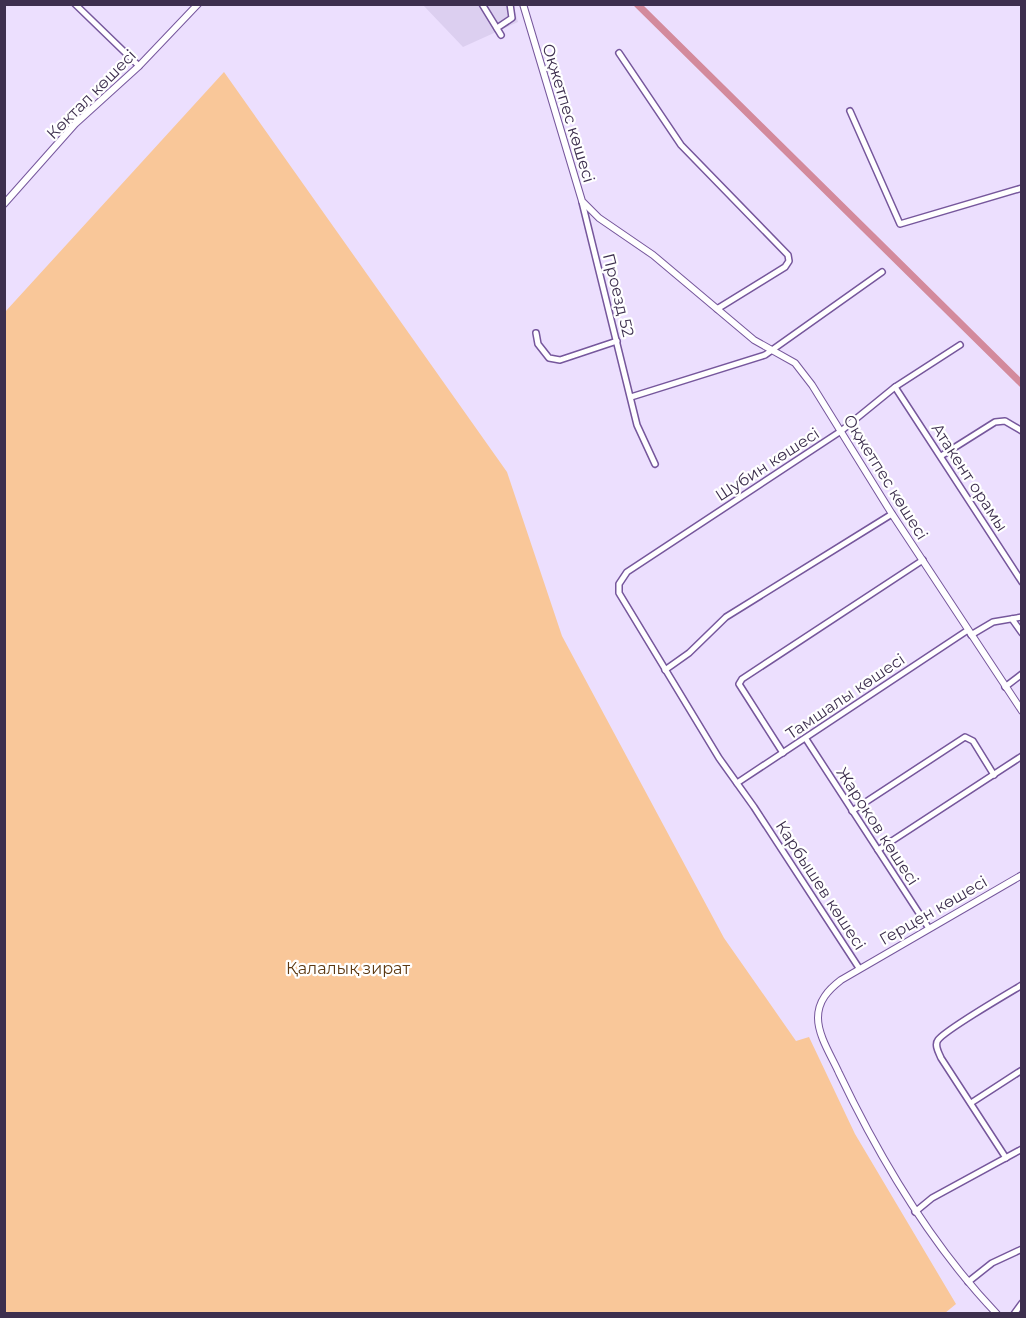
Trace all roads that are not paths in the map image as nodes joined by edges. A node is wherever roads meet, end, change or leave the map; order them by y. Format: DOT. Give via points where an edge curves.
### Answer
graph roads {
  1 [pos="75,4"];
  2 [pos="198,4"];
  3 [pos="482,4"];
  4 [pos="510,4"];
  5 [pos="523,4"];
  6 [pos="497,28"];
  7 [pos="501,35"];
  8 [pos="619,53"];
  9 [pos="139,66"];
  10 [pos="850,111"];
  11 [pos="1022,188"];
  12 [pos="582,201"];
  13 [pos="4,204"];
  14 [pos="882,272"];
  15 [pos="717,309"];
  16 [pos="536,333"];
  17 [pos="617,341"];
  18 [pos="960,345"];
  19 [pos="773,351"];
  20 [pos="895,387"];
  21 [pos="631,397"];
  22 [pos="841,431"];
  23 [pos="1022,431"];
  24 [pos="941,456"];
  25 [pos="655,464"];
  26 [pos="892,514"];
  27 [pos="923,560"];
  28 [pos="1022,582"];
  29 [pos="619,584"];
  30 [pos="1022,617"];
  31 [pos="1012,619"];
  32 [pos="970,633"];
  33 [pos="1022,633"];
  34 [pos="666,670"];
  35 [pos="1022,674"];
  36 [pos="1005,687"];
  37 [pos="1022,711"];
  38 [pos="806,739"];
  39 [pos="783,753"];
  40 [pos="1022,756"];
  41 [pos="994,775"];
  42 [pos="737,783"];
  43 [pos="852,811"];
  44 [pos="879,850"];
  45 [pos="1022,875"];
  46 [pos="928,927"];
  47 [pos="859,968"];
  48 [pos="1022,985"];
  49 [pos="1022,1070"];
  50 [pos="971,1103"];
  51 [pos="1022,1149"];
  52 [pos="1006,1158"];
  53 [pos="915,1212"];
  54 [pos="1022,1248"];
  55 [pos="968,1282"];
  56 [pos="1022,1303"];
  57 [pos="997,1314"];
  58 [pos="1014,1314"];
  1 -- 9 [label="street"];
  2 -- 9 [label="street, Көктал көшесі"];
  3 -- 6 [label="street"];
  4 -- 6 [label="street" via="512,18"];
  5 -- 12 [label="street, Оқжетпес көшесі"];
  6 -- 7 [label="street"];
  8 -- 15 [label="street" via="681,145 788,255 785,267"];
  9 -- 13 [label="street, Көктал көшесі" via="75,124"];
  10 -- 11 [label="street" via="900,224"];
  12 -- 15 [label="street, Оқжетпес көшесі"];
  12 -- 17 [label="street, Проезд 52"];
  14 -- 19 [label="street"];
  15 -- 19 [label="street, Оқжетпес көшесі"];
  16 -- 17 [label="street" via="538,344 549,358 560,360"];
  17 -- 21 [label="street, Проезд 52"];
  18 -- 20 [label="street, Шубин көшесі"];
  19 -- 21 [label="street"];
  19 -- 22 [label="street, Оқжетпес көшесі" via="795,363"];
  20 -- 22 [label="street, Шубин көшесі"];
  20 -- 24 [label="street, Атакент орамы"];
  21 -- 25 [label="street, Проезд 52" via="637,425"];
  22 -- 26 [label="street, Оқжетпес көшесі"];
  22 -- 29 [label="street, Шубин көшесі" via="627,572"];
  23 -- 24 [label="street" via="1005,421 995,422"];
  24 -- 28 [label="street, Атакент орамы"];
  26 -- 27 [label="street, Оқжетпес көшесі"];
  26 -- 34 [label="street" via="726,617 690,653"];
  27 -- 32 [label="street, Оқжетпес көшесі"];
  27 -- 39 [label="street" via="742,679 739,684"];
  29 -- 34 [label="street, Карбышев көшесі" via="619,593"];
  30 -- 31 [label="street, Тамшалы көшесі"];
  31 -- 32 [label="street, Тамшалы көшесі" via="993,622"];
  31 -- 33 [label="street"];
  32 -- 36 [label="street, Оқжетпес көшесі"];
  32 -- 38 [label="street, Тамшалы көшесі"];
  34 -- 42 [label="street, Карбышев көшесі"];
  35 -- 36 [label="street"];
  36 -- 37 [label="street, Оқжетпес көшесі"];
  38 -- 39 [label="street, Тамшалы көшесі"];
  38 -- 43 [label="street, Жароков көшесі"];
  39 -- 42 [label="street, Тамшалы көшесі"];
  40 -- 41 [label="street"];
  41 -- 43 [label="street" via="973,741 964,737"];
  41 -- 44 [label="street"];
  42 -- 47 [label="street, Карбышев көшесі"];
  43 -- 44 [label="street, Жароков көшесі"];
  44 -- 46 [label="street, Жароков көшесі"];
  45 -- 46 [label="street, Герцен көшесі"];
  46 -- 47 [label="street, Герцен көшесі"];
  47 -- 53 [label="street, Карбышев көшесі" via="822,999 818,1022 855,1105"];
  48 -- 50 [label="street" via="938,1040 941,1058"];
  49 -- 50 [label="street"];
  50 -- 52 [label="street"];
  51 -- 52 [label="street"];
  52 -- 53 [label="street" via="932,1198"];
  53 -- 55 [label="street, Карбышев көшесі"];
  54 -- 55 [label="street" via="992,1263"];
  55 -- 57 [label="street, Карбышев көшесі"];
  56 -- 58 [label="street"];
}
